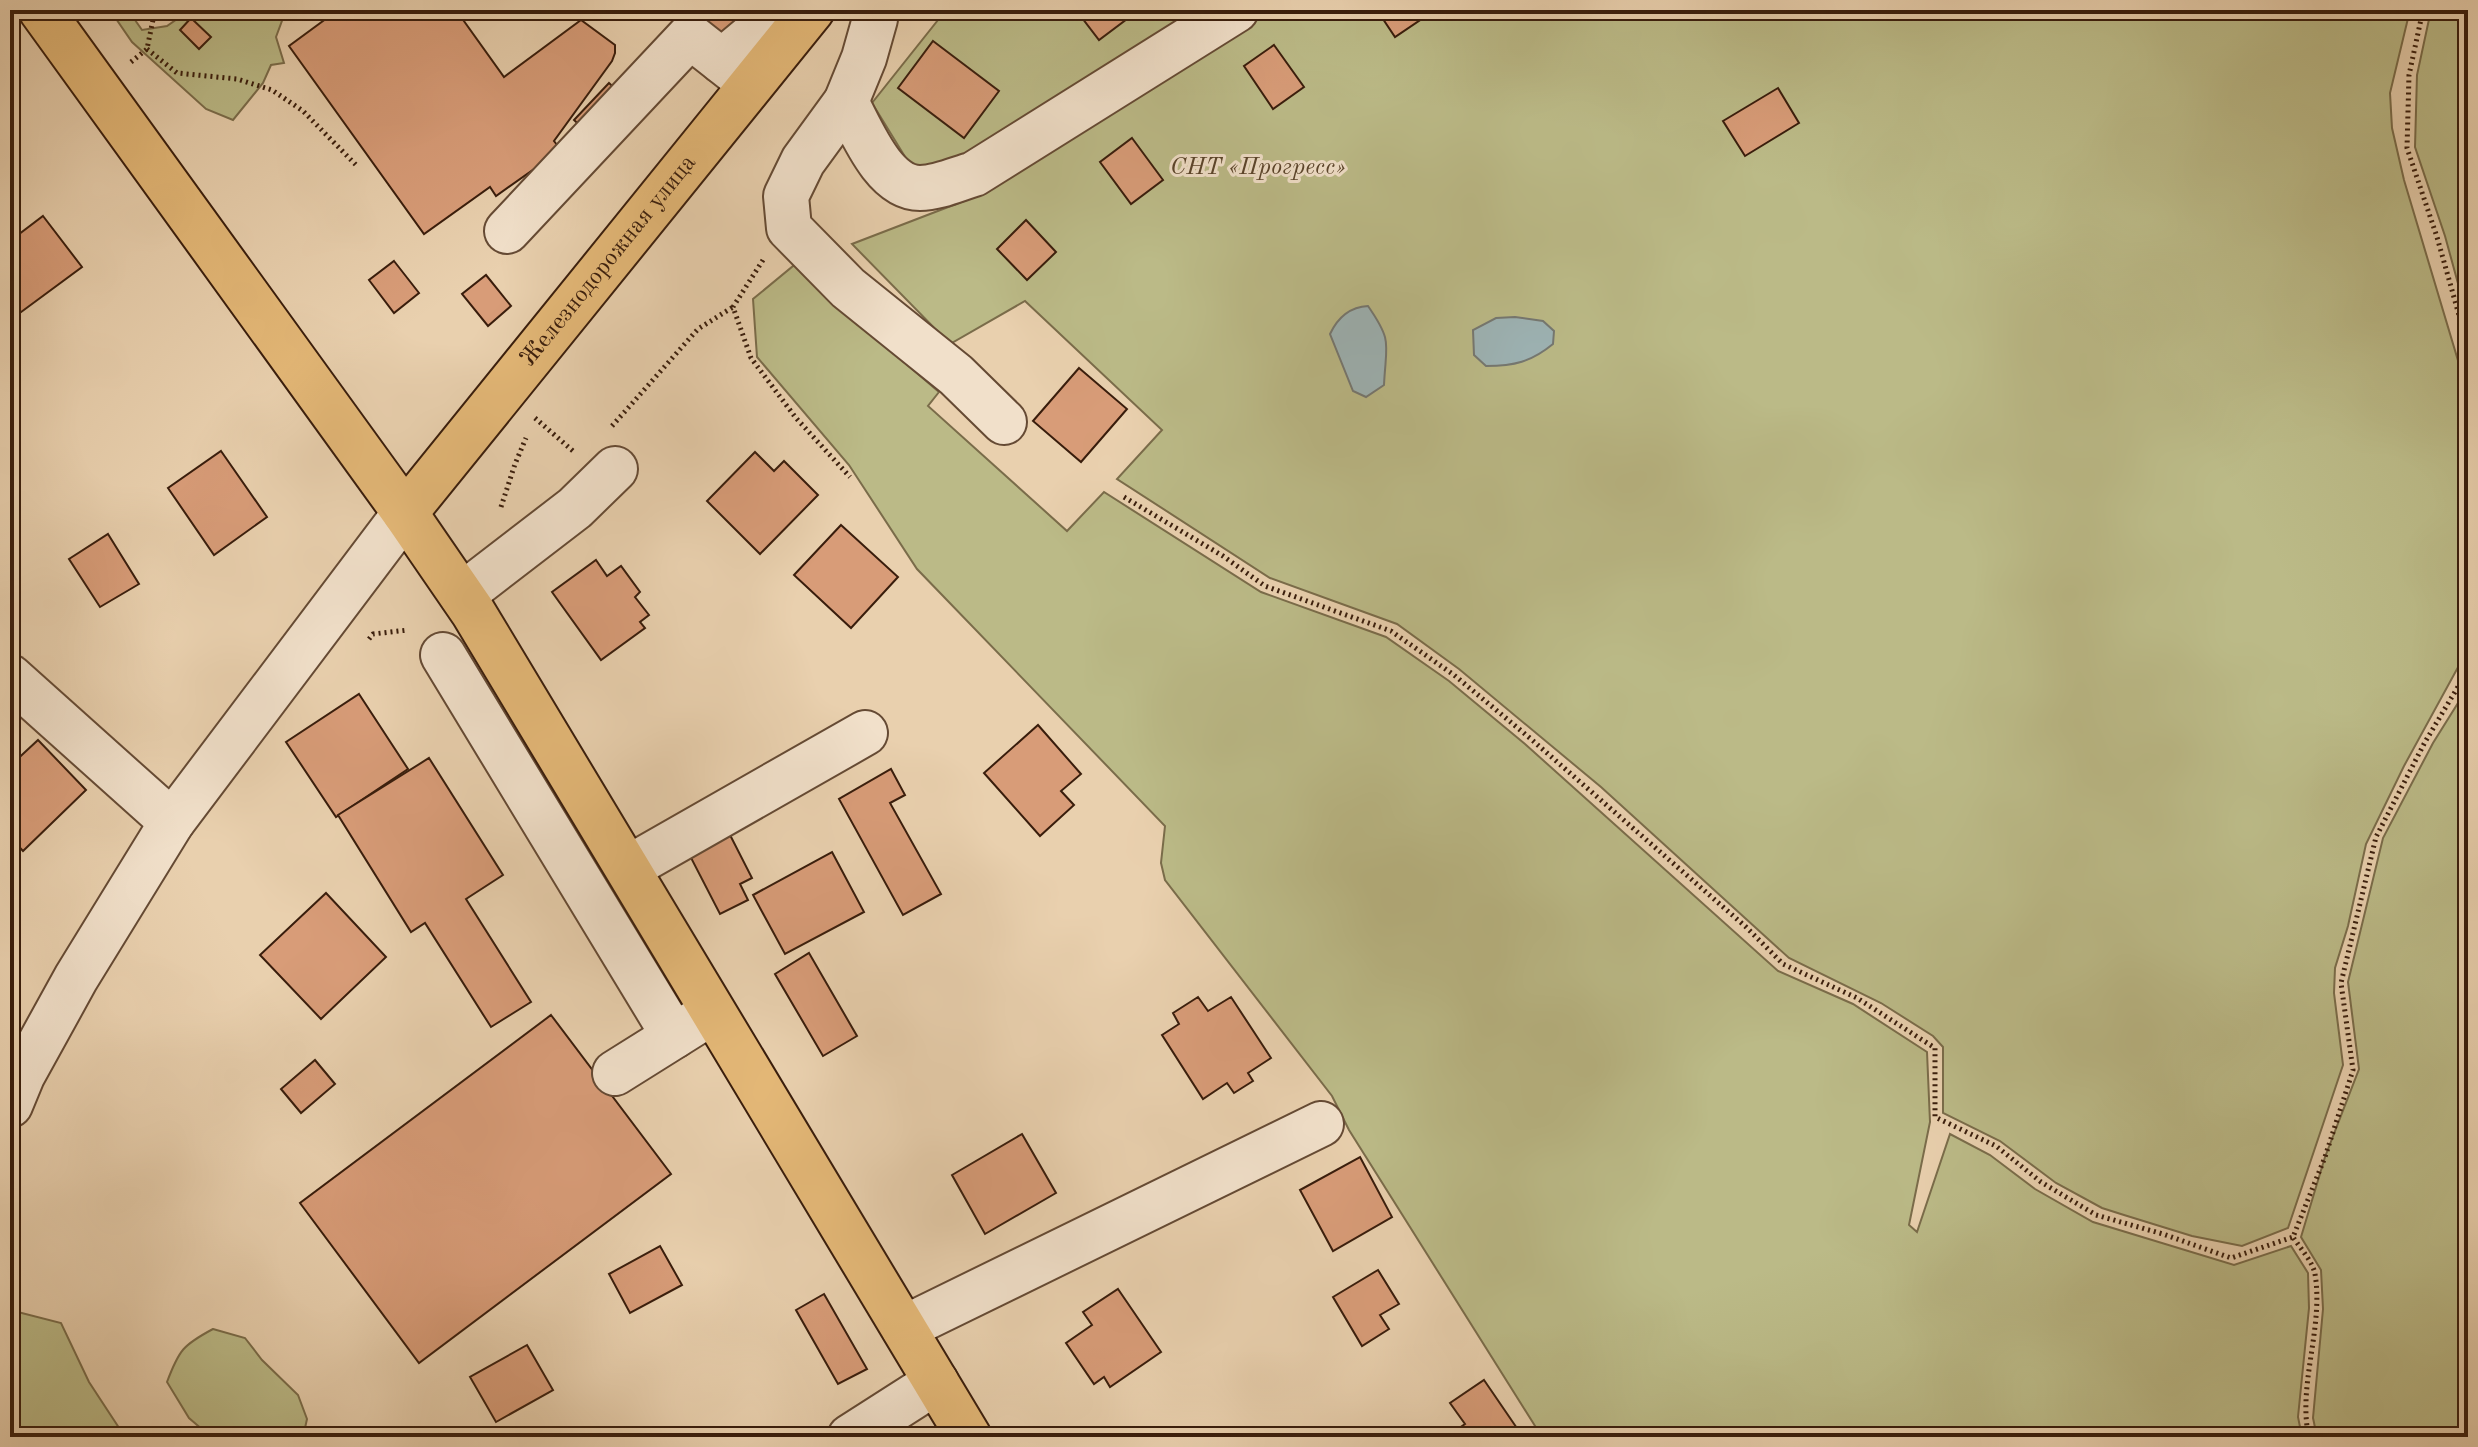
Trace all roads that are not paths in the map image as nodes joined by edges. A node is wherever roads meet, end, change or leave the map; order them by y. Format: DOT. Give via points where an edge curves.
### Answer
graph roads {
  1 [pos="41,10"];
  2 [pos="783,10"];
  3 [pos="812,10"];
  4 [pos="873,10"];
  5 [pos="1236,10"];
  6 [pos="736,72"];
  7 [pos="846,102"];
  8 [pos="507,231"];
  9 [pos="1004,422"];
  10 [pos="609,452"];
  11 [pos="405,513"];
  12 [pos="462,595"];
  13 [pos="443,655"];
  14 [pos="10,677"];
  15 [pos="865,733"];
  16 [pos="172,822"];
  17 [pos="628,868"];
  18 [pos="714,1011"];
  19 [pos="674,1036"];
  20 [pos="615,1073"];
  21 [pos="10,1105"];
  22 [pos="1321,1124"];
  23 [pos="904,1328"];
  24 [pos="936,1382"];
  25 [pos="850,1437"];
  26 [pos="969,1437"];
  1 -- 11 [label="main road"];
  2 -- 6 [label="street"];
  3 -- 6 [label="main road, Железнодорожная улица"];
  4 -- 7 [label="street" via="864,58"];
  5 -- 7 [label="street" via="974,174 934,186 907,186 890,174"];
  6 -- 8 [label="street" via="690,36"];
  6 -- 11 [label="main road, Железнодорожная улица"];
  7 -- 9 [label="street" via="803,161 786,196 789,228 848,288 956,375"];
  10 -- 12 [label="street" via="575,508"];
  11 -- 12 [label="main road"];
  11 -- 16 [label="street"];
  12 -- 17 [label="main road"];
  13 -- 19 [label="street"];
  14 -- 16 [label="street"];
  15 -- 17 [label="street"];
  16 -- 21 [label="street" via="76,978"];
  17 -- 18 [label="main road"];
  18 -- 19 [label="street"];
  18 -- 23 [label="main road"];
  19 -- 20 [label="street"];
  22 -- 23 [label="street"];
  23 -- 24 [label="main road"];
  24 -- 25 [label="street"];
  24 -- 26 [label="main road"];
}
